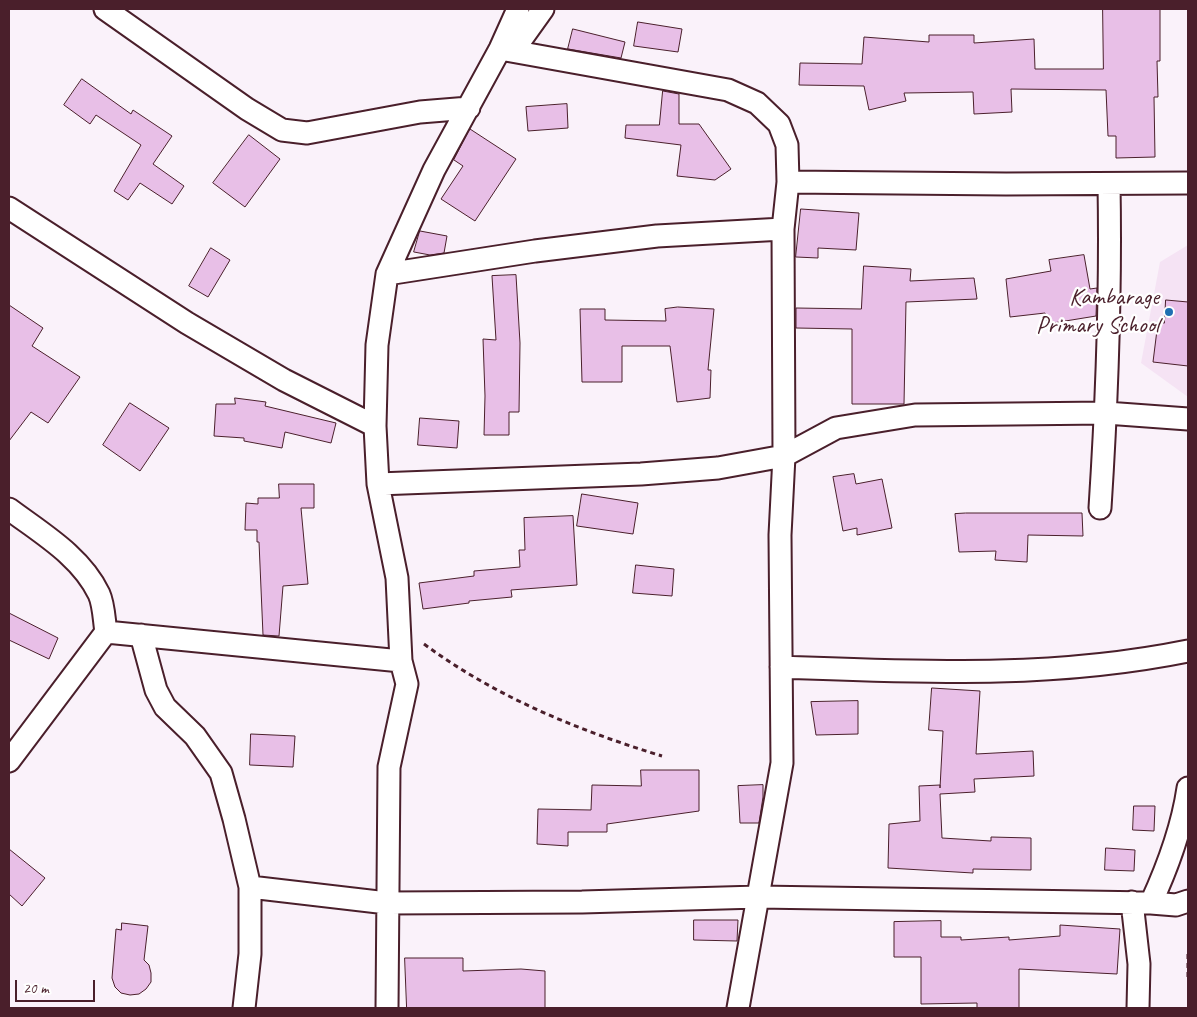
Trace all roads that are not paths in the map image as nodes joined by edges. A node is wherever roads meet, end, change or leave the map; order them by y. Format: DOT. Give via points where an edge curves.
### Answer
graph roads {
  1 [pos="105,9"];
  2 [pos="518,9"];
  3 [pos="543,9"];
  4 [pos="506,50"];
  5 [pos="469,108"];
  6 [pos="788,182"];
  7 [pos="1188,183"];
  8 [pos="1109,184"];
  9 [pos="9,208"];
  10 [pos="783,229"];
  11 [pos="387,274"];
  12 [pos="1106,412"];
  13 [pos="1188,419"];
  14 [pos="375,426"];
  15 [pos="784,456"];
  16 [pos="378,484"];
  17 [pos="1100,508"];
  18 [pos="9,509"];
  19 [pos="106,632"];
  20 [pos="141,636"];
  21 [pos="1188,651"];
  22 [pos="401,661"];
  23 [pos="781,667"];
  24 [pos="9,761"];
  25 [pos="1188,788"];
  26 [pos="250,887"];
  27 [pos="758,897"];
  28 [pos="387,902"];
  29 [pos="1188,902"];
  30 [pos="1142,903"];
  31 [pos="244,1008"];
  32 [pos="387,1008"];
  33 [pos="738,1008"];
  34 [pos="1138,1008"];
  1 -- 5 [label="street" via="282,130 307,133 420,112"];
  2 -- 4 [label="street"];
  3 -- 4 [label="street"];
  4 -- 5 [label="street"];
  4 -- 6 [label="street" via="728,90 757,103 779,124 787,145"];
  5 -- 11 [label="street" via="434,170"];
  6 -- 8 [label="street"];
  6 -- 10 [label="street"];
  7 -- 8 [label="street"];
  8 -- 12 [label="street"];
  9 -- 14 [label="street" via="187,323 284,380"];
  10 -- 11 [label="street" via="657,236"];
  10 -- 15 [label="street"];
  11 -- 14 [label="street" via="377,345"];
  12 -- 13 [label="street"];
  12 -- 15 [label="street" via="915,415 868,421 836,428"];
  12 -- 17 [label="street"];
  14 -- 16 [label="street"];
  15 -- 16 [label="street" via="718,468 642,474"];
  15 -- 23 [label="street" via="780,534"];
  16 -- 22 [label="street" via="396,578"];
  18 -- 19 [label="street" via="60,548 90,577 100,596"];
  19 -- 20 [label="street"];
  19 -- 24 [label="street"];
  20 -- 22 [label="street"];
  20 -- 26 [label="street" via="156,690 165,707 196,736 221,773"];
  21 -- 23 [label="street" via="1081,668 976,673"];
  22 -- 28 [label="street" via="407,684 388,767"];
  23 -- 27 [label="street" via="782,763"];
  25 -- 30 [label="street" via="1184,818 1167,869"];
  26 -- 28 [label="street"];
  26 -- 31 [label="street" via="250,954"];
  27 -- 28 [label="street" via="582,902"];
  27 -- 30 [label="street"];
  27 -- 33 [label="street"];
  28 -- 32 [label="street"];
  29 -- 30 [label="street" via="1176,905"];
  30 -- 34 [label="street"];
}
